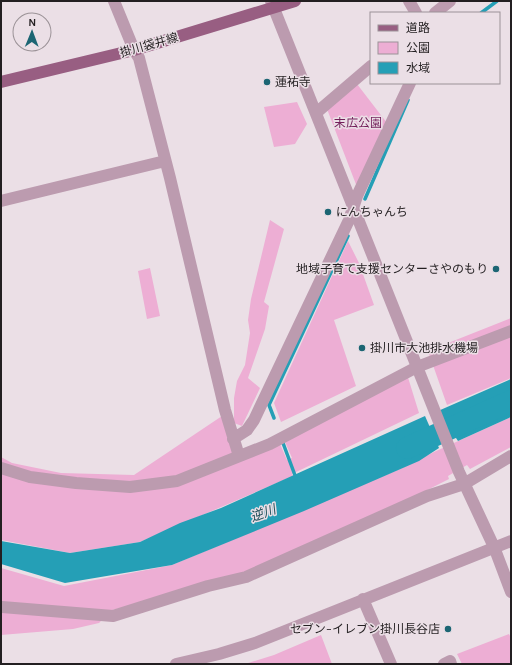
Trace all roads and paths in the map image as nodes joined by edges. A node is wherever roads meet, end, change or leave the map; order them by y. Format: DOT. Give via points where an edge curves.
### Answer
graph roads {
  1 [pos="114,1"];
  2 [pos="295,1"];
  3 [pos="410,1"];
  4 [pos="450,1"];
  5 [pos="272,5"];
  6 [pos="416,12"];
  7 [pos="436,12"];
  8 [pos="134,50"];
  9 [pos="370,67"];
  10 [pos="1,82"];
  11 [pos="410,84"];
  12 [pos="316,113"];
  13 [pos="165,161"];
  14 [pos="1,201"];
  15 [pos="354,208"];
  16 [pos="511,331"];
  17 [pos="419,372"];
  18 [pos="233,439"];
  19 [pos="239,456"];
  20 [pos="511,456"];
  21 [pos="1,468"];
  22 [pos="464,484"];
  23 [pos="511,541"];
  24 [pos="494,547"];
  25 [pos="511,592"];
  26 [pos="363,599"];
  27 [pos="2,607"];
  28 [pos="176,664"];
  29 [pos="391,664"];
  30 [pos="444,664"];
  31 [pos="452,664"];
  1 -- 8 [label="street"];
  2 -- 5 [label="main road, 掛川袋井線"];
  3 -- 6 [label="street"];
  4 -- 7 [label="street"];
  5 -- 8 [label="main road, 掛川袋井線"];
  5 -- 12 [label="street"];
  8 -- 10 [label="main road, 掛川袋井線"];
  8 -- 13 [label="street" via="139,58"];
  9 -- 12 [label="street"];
  11 -- 15 [label="street" via="357,196"];
  12 -- 15 [label="street"];
  13 -- 14 [label="street"];
  13 -- 18 [label="street"];
  15 -- 17 [label="street"];
  15 -- 18 [label="street" via="254,420 247,430"];
  16 -- 17 [label="street"];
  17 -- 19 [label="street" via="270,444"];
  17 -- 22 [label="street"];
  18 -- 19 [label="street"];
  19 -- 21 [label="street" via="178,481 130,487 30,477"];
  20 -- 22 [label="street"];
  22 -- 24 [label="street"];
  22 -- 27 [label="street" via="427,496 246,577 208,586 113,616"];
  23 -- 24 [label="street"];
  24 -- 25 [label="street"];
  24 -- 26 [label="street"];
  26 -- 28 [label="street" via="255,643"];
  26 -- 29 [label="street"];
  30 -- 31 [label="street" via="450,661"];
}
